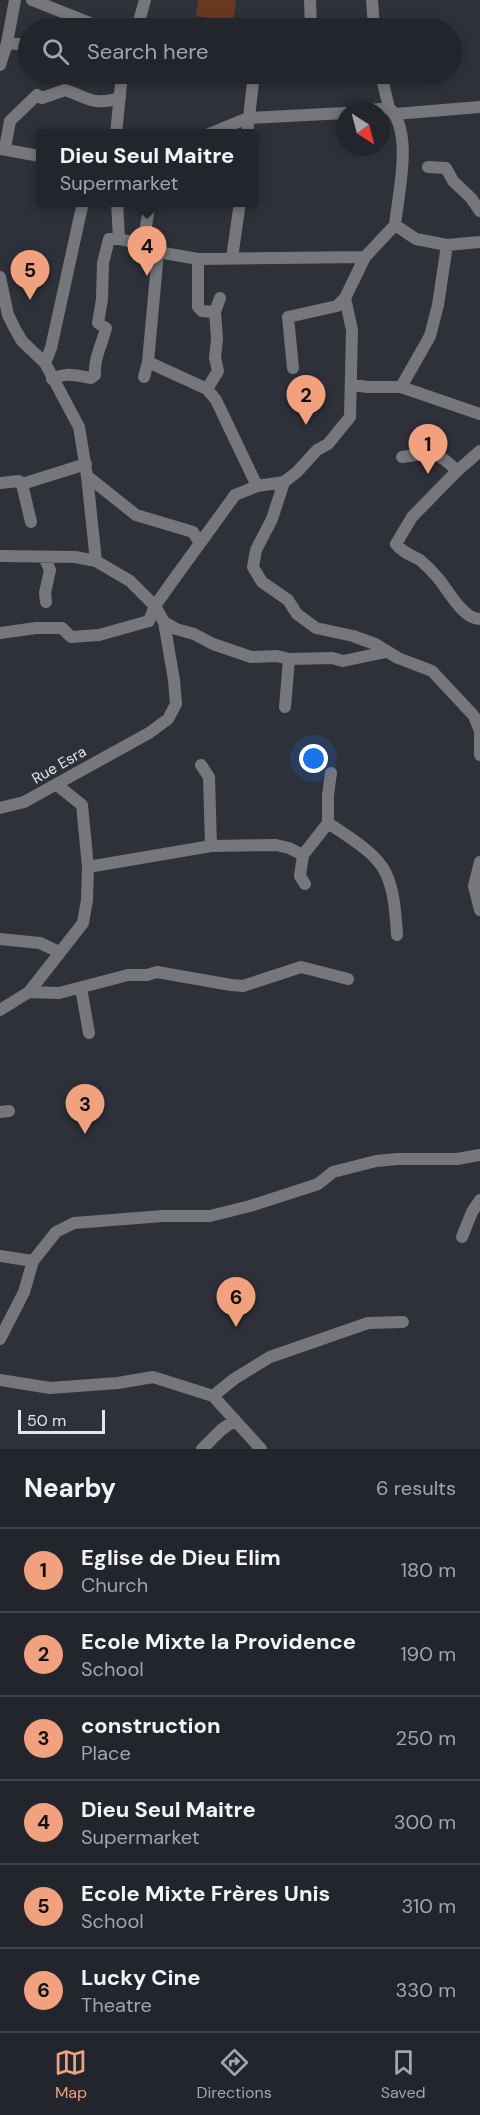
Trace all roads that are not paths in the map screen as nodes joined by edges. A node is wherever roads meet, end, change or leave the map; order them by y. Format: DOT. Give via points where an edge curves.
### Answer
graph roads {
  1 [pos="15,0"];
  2 [pos="32,0"];
  3 [pos="145,0"];
  4 [pos="310,0"];
  5 [pos="372,0"];
  6 [pos="77,18"];
  7 [pos="140,18"];
  8 [pos="311,18"];
  9 [pos="373,18"];
  10 [pos="7,43"];
  11 [pos="18,44"];
  12 [pos="0,64"];
  13 [pos="121,84"];
  14 [pos="253,84"];
  15 [pos="384,84"];
  16 [pos="120,98"];
  17 [pos="480,107"];
  18 [pos="392,111"];
  19 [pos="336,113"];
  20 [pos="248,118"];
  21 [pos="117,129"];
  22 [pos="221,129"];
  23 [pos="247,129"];
  24 [pos="2,148"];
  25 [pos="36,155"];
  26 [pos="428,167"];
  27 [pos="82,207"];
  28 [pos="117,207"];
  29 [pos="149,207"];
  30 [pos="239,207"];
  31 [pos="480,211"];
  32 [pos="395,225"];
  33 [pos="118,239"];
  34 [pos="480,242"];
  35 [pos="143,244"];
  36 [pos="447,245"];
  37 [pos="158,252"];
  38 [pos="365,257"];
  39 [pos="232,258"];
  40 [pos="198,259"];
  41 [pos="0,277"];
  42 [pos="220,298"];
  43 [pos="345,298"];
  44 [pos="215,312"];
  45 [pos="148,362"];
  46 [pos="45,363"];
  47 [pos="293,368"];
  48 [pos="144,378"];
  49 [pos="51,379"];
  50 [pos="352,385"];
  51 [pos="401,387"];
  52 [pos="207,389"];
  53 [pos="480,414"];
  54 [pos="480,452"];
  55 [pos="402,458"];
  56 [pos="87,470"];
  57 [pos="457,471"];
  58 [pos="284,482"];
  59 [pos="0,483"];
  60 [pos="22,484"];
  61 [pos="257,486"];
  62 [pos="31,522"];
  63 [pos="199,542"];
  64 [pos="0,556"];
  65 [pos="44,556"];
  66 [pos="96,561"];
  67 [pos="46,602"];
  68 [pos="155,606"];
  69 [pos="480,619"];
  70 [pos="164,621"];
  71 [pos="0,633"];
  72 [pos="386,652"];
  73 [pos="290,659"];
  74 [pos="285,707"];
  75 [pos="480,755"];
  76 [pos="201,765"];
  77 [pos="332,773"];
  78 [pos="57,785"];
  79 [pos="0,808"];
  80 [pos="328,823"];
  81 [pos="211,846"];
  82 [pos="303,855"];
  83 [pos="480,862"];
  84 [pos="88,867"];
  85 [pos="305,884"];
  86 [pos="480,910"];
  87 [pos="397,935"];
  88 [pos="0,939"];
  89 [pos="59,952"];
  90 [pos="348,979"];
  91 [pos="81,988"];
  92 [pos="28,992"];
  93 [pos="0,1010"];
  94 [pos="89,1033"];
  95 [pos="480,1155"];
  96 [pos="480,1200"];
  97 [pos="462,1237"];
  98 [pos="0,1256"];
  99 [pos="33,1261"];
  100 [pos="403,1322"];
  101 [pos="1,1333"];
  102 [pos="0,1380"];
  103 [pos="213,1396"];
  104 [pos="235,1420"];
  105 [pos="202,1449"];
  106 [pos="261,1449"];
  1 -- 10 [label="street"];
  2 -- 6 [label="street"];
  3 -- 7 [label="street"];
  4 -- 8 [label="street"];
  5 -- 9 [label="street"];
  10 -- 11 [label="street"];
  10 -- 12 [label="street"];
  13 -- 16 [label="street"];
  14 -- 20 [label="street"];
  15 -- 18 [label="street"];
  16 -- 21 [label="street"];
  16 -- 24 [label="street" via="105,102 64,90 42,98 37,95 10,121"];
  17 -- 18 [label="street"];
  18 -- 32 [label="street" via="402,136"];
  19 -- 20 [label="street"];
  20 -- 22 [label="street"];
  20 -- 23 [label="street"];
  24 -- 25 [label="street"];
  26 -- 31 [label="street" via="446,168 453,182"];
  27 -- 46 [label="street"];
  28 -- 33 [label="street"];
  29 -- 35 [label="street"];
  30 -- 39 [label="street"];
  32 -- 36 [label="street" via="416,239"];
  32 -- 38 [label="street"];
  33 -- 35 [label="street"];
  33 -- 49 [label="street" via="109,239 103,263 98,323 106,328 94,363 95,375 91,378 64,374"];
  34 -- 36 [label="street"];
  35 -- 37 [label="street"];
  36 -- 51 [label="street" via="430,336"];
  37 -- 40 [label="street"];
  37 -- 45 [label="street"];
  38 -- 39 [label="street"];
  38 -- 43 [label="street"];
  39 -- 40 [label="street"];
  40 -- 44 [label="street" via="198,307"];
  41 -- 46 [label="street" via="8,315 22,341"];
  42 -- 44 [label="street"];
  43 -- 47 [label="street" via="337,306 288,317"];
  43 -- 50 [label="street" via="352,330"];
  44 -- 52 [label="street" via="218,371"];
  45 -- 48 [label="street"];
  45 -- 52 [label="street"];
  46 -- 49 [label="street"];
  49 -- 56 [label="street" via="79,427"];
  50 -- 51 [label="street"];
  50 -- 58 [label="street" via="350,417 328,444"];
  51 -- 53 [label="street"];
  52 -- 61 [label="street"];
  54 -- 57 [label="street"];
  55 -- 57 [label="street" via="429,453 444,457"];
  56 -- 60 [label="street"];
  56 -- 63 [label="street" via="136,515 192,532"];
  56 -- 66 [label="street"];
  57 -- 69 [label="street" via="412,517 396,544 435,574 462,609"];
  58 -- 61 [label="street"];
  58 -- 72 [label="street" via="256,550 253,567 262,582 288,600 297,614 316,628 353,636"];
  59 -- 60 [label="street"];
  60 -- 62 [label="street"];
  61 -- 63 [label="street" via="235,495"];
  63 -- 68 [label="street"];
  64 -- 65 [label="street"];
  65 -- 66 [label="street"];
  65 -- 67 [label="street" via="50,570"];
  66 -- 68 [label="street" via="130,581"];
  68 -- 70 [label="street"];
  68 -- 71 [label="street" via="149,621 99,635 71,637 62,628"];
  70 -- 73 [label="street" via="213,645 251,657"];
  70 -- 78 [label="street, Rue Esra" via="176,704 168,719"];
  72 -- 73 [label="street" via="343,662 332,658"];
  72 -- 75 [label="street" via="432,671 474,716 480,731"];
  73 -- 74 [label="street"];
  76 -- 81 [label="street" via="209,777"];
  77 -- 80 [label="street"];
  78 -- 79 [label="street, Rue Esra" via="24,802"];
  78 -- 84 [label="street" via="82,805"];
  80 -- 82 [label="street"];
  80 -- 87 [label="street" via="369,850 382,866 394,897"];
  81 -- 82 [label="street" via="276,845"];
  81 -- 84 [label="street"];
  82 -- 85 [label="street" via="300,876"];
  83 -- 86 [label="street" via="474,886"];
  84 -- 89 [label="street" via="83,923"];
  88 -- 89 [label="street" via="40,943"];
  89 -- 92 [label="street"];
  90 -- 91 [label="street" via="301,967 243,986 156,972"];
  91 -- 92 [label="street" via="59,993"];
  91 -- 94 [label="street"];
  92 -- 93 [label="street"];
  95 -- 99 [label="street" via="448,1160 376,1161 333,1172 306,1188 210,1216 74,1224 56,1232"];
  96 -- 97 [label="street"];
  98 -- 99 [label="street"];
  99 -- 101 [label="street" via="24,1292"];
  100 -- 103 [label="street" via="368,1323 290,1349 270,1357"];
  102 -- 103 [label="street" via="50,1388 153,1377"];
  103 -- 104 [label="street"];
  104 -- 105 [label="street"];
  104 -- 106 [label="street"];
}
